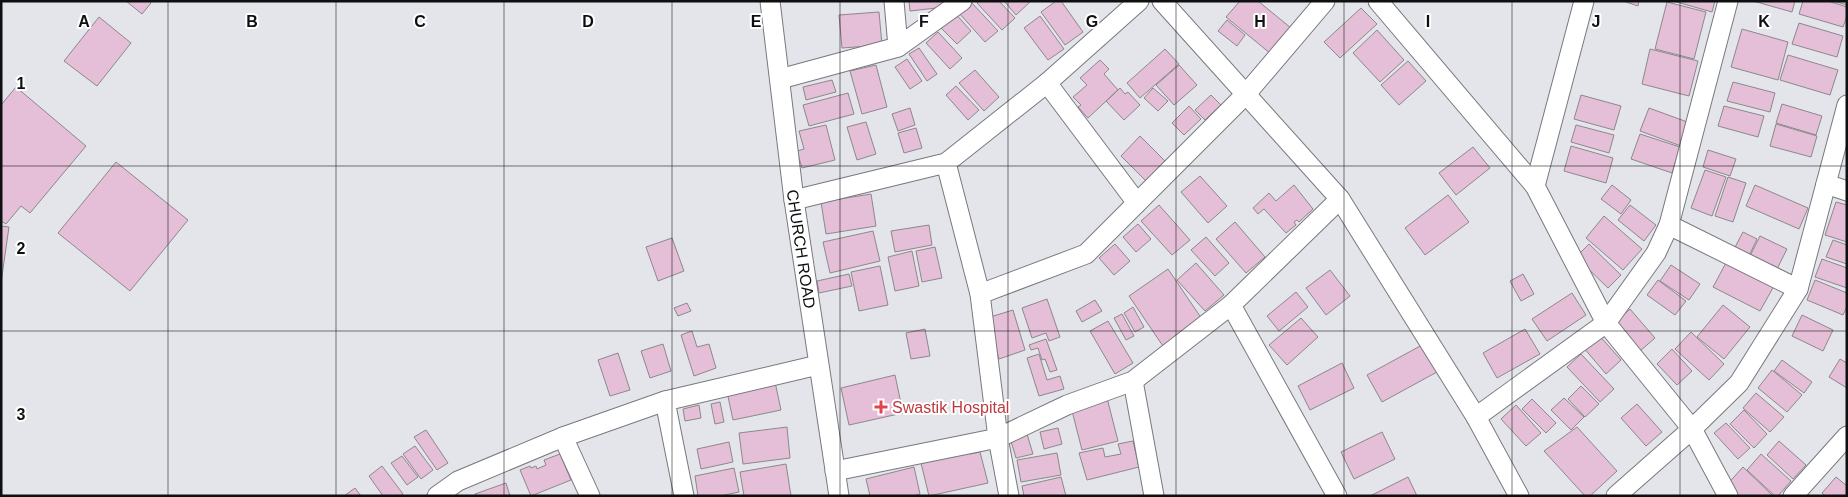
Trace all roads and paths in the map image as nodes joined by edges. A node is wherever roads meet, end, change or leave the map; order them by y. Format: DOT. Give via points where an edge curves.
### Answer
graph roads {
  1 [pos="770,1"];
  2 [pos="894,1"];
  3 [pos="962,1"];
  4 [pos="1139,1"];
  5 [pos="1162,1"];
  6 [pos="1325,1"];
  7 [pos="1378,1"];
  8 [pos="1584,1"];
  9 [pos="1728,1"];
  10 [pos="898,47"];
  11 [pos="780,79"];
  12 [pos="1047,83"];
  13 [pos="1246,94"];
  14 [pos="1847,105"];
  15 [pos="946,163"];
  16 [pos="1826,184"];
  17 [pos="1535,186"];
  18 [pos="1847,191"];
  19 [pos="1340,199"];
  20 [pos="794,200"];
  21 [pos="1137,203"];
  22 [pos="1669,225"];
  23 [pos="1798,289"];
  24 [pos="980,294"];
  25 [pos="1231,305"];
  26 [pos="1606,323"];
  27 [pos="818,364"];
  28 [pos="1132,381"];
  29 [pos="665,401"];
  30 [pos="1476,417"];
  31 [pos="1692,429"];
  32 [pos="1847,436"];
  33 [pos="563,437"];
  34 [pos="998,438"];
  35 [pos="835,471"];
  36 [pos="461,489"];
  37 [pos="437,496"];
  38 [pos="590,496"];
  39 [pos="684,496"];
  40 [pos="839,496"];
  41 [pos="1009,496"];
  42 [pos="1154,496"];
  43 [pos="1337,496"];
  44 [pos="1519,496"];
  45 [pos="1616,496"];
  46 [pos="1728,496"];
  47 [pos="1793,496"];
  1 -- 11 [label="street, CHURCH ROAD"];
  2 -- 10 [label="street"];
  3 -- 10 [label="street"];
  4 -- 12 [label="street"];
  5 -- 13 [label="street"];
  6 -- 13 [label="street"];
  7 -- 17 [label="street"];
  8 -- 17 [label="street"];
  9 -- 22 [label="street"];
  10 -- 11 [label="street"];
  11 -- 20 [label="street, CHURCH ROAD"];
  12 -- 15 [label="street"];
  12 -- 21 [label="street"];
  13 -- 19 [label="street"];
  13 -- 21 [label="street"];
  14 -- 16 [label="street"];
  15 -- 20 [label="street"];
  15 -- 24 [label="street"];
  16 -- 18 [label="street"];
  16 -- 23 [label="street"];
  17 -- 26 [label="street"];
  19 -- 25 [label="street"];
  19 -- 30 [label="street"];
  20 -- 27 [label="street, CHURCH ROAD"];
  21 -- 24 [label="street" via="1086,254"];
  22 -- 23 [label="street"];
  22 -- 26 [label="street" via="1656,252"];
  23 -- 31 [label="street" via="1739,383"];
  24 -- 34 [label="street"];
  25 -- 28 [label="street"];
  25 -- 43 [label="street"];
  26 -- 30 [label="street"];
  26 -- 31 [label="street"];
  27 -- 29 [label="street"];
  27 -- 35 [label="street, CHURCH ROAD"];
  28 -- 34 [label="street"];
  28 -- 42 [label="street"];
  29 -- 33 [label="street"];
  29 -- 39 [label="street"];
  30 -- 44 [label="street"];
  31 -- 45 [label="street"];
  31 -- 46 [label="street"];
  32 -- 47 [label="street"];
  33 -- 36 [label="street"];
  33 -- 38 [label="street"];
  34 -- 35 [label="street"];
  34 -- 41 [label="street"];
  35 -- 40 [label="street, CHURCH ROAD"];
  36 -- 37 [label="street"];
}
